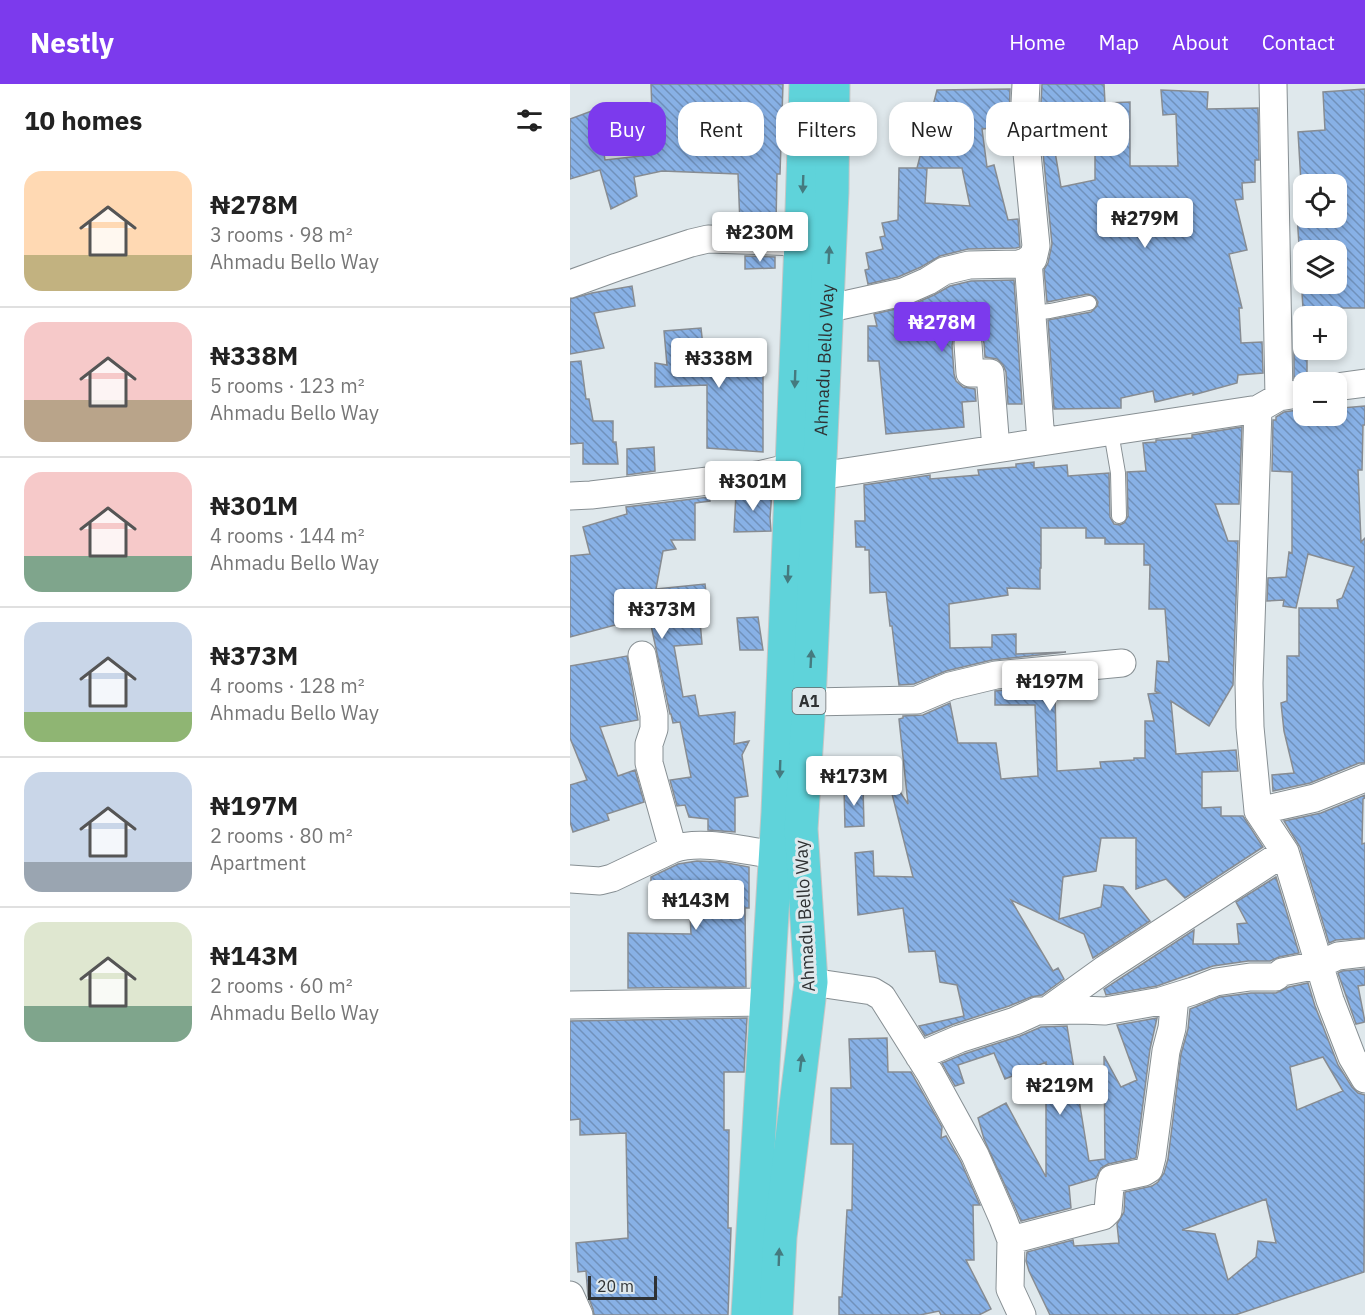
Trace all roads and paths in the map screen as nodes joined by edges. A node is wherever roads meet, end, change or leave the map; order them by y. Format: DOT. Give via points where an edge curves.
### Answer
graph roads {
  1 [pos="806,84"];
  2 [pos="833,84"];
  3 [pos="1026,84"];
  4 [pos="1273,84"];
  5 [pos="801,242"];
  6 [pos="1028,261"];
  7 [pos="570,285"];
  8 [pos="1089,303"];
  9 [pos="826,309"];
  10 [pos="1032,313"];
  11 [pos="968,344"];
  12 [pos="1365,383"];
  13 [pos="1347,385"];
  14 [pos="1280,400"];
  15 [pos="1111,432"];
  16 [pos="1041,442"];
  17 [pos="996,449"];
  18 [pos="805,471"];
  19 [pos="570,496"];
  20 [pos="1119,516"];
  21 [pos="642,655"];
  22 [pos="1122,663"];
  23 [pos="809,702"];
  24 [pos="1365,778"];
  25 [pos="1258,811"];
  26 [pos="673,849"];
  27 [pos="1285,852"];
  28 [pos="776,855"];
  29 [pos="570,879"];
  30 [pos="1365,953"];
  31 [pos="1318,964"];
  32 [pos="811,982"];
  33 [pos="1161,1001"];
  34 [pos="767,1002"];
  35 [pos="570,1005"];
  36 [pos="1048,1010"];
  37 [pos="919,1056"];
  38 [pos="1365,1080"];
  39 [pos="1011,1240"];
  40 [pos="570,1295"];
  41 [pos="579,1315"];
  42 [pos="748,1315"];
  43 [pos="776,1315"];
  44 [pos="1022,1315"];
  1 -- 5 [label="highway, Ahmadu Bello Way / A1, one-way"];
  9 -- 2 [label="highway, Ahmadu Bello Way / A1, one-way"];
  3 -- 6 [label="street" via="1024,122 1036,246 1033,259"];
  4 -- 14 [label="street"];
  5 -- 7 [label="street" via="708,239"];
  5 -- 18 [label="highway, Ahmadu Bello Way / A1, one-way"];
  6 -- 9 [label="street" via="969,265 944,271 903,292"];
  6 -- 10 [label="street"];
  8 -- 10 [label="lane"];
  9 -- 18 [label="highway, Ahmadu Bello Way / A1"];
  10 -- 16 [label="street"];
  11 -- 17 [label="street" via="970,373 990,373"];
  12 -- 13 [label="street"];
  14 -- 15 [label="street"];
  14 -- 25 [label="street" via="1249,683"];
  15 -- 16 [label="street"];
  15 -- 20 [label="lane" via="1118,473"];
  16 -- 17 [label="street"];
  17 -- 18 [label="street"];
  18 -- 19 [label="street"];
  23 -- 18 [label="highway, Ahmadu Bello Way / A1, one-way"];
  18 -- 28 [label="highway, Ahmadu Bello Way / A1, one-way"];
  21 -- 26 [label="street" via="654,715 649,763"];
  22 -- 23 [label="street" via="996,675 917,700"];
  23 -- 32 [label="highway, Ahmadu Bello Way / A1" via="801,829"];
  24 -- 25 [label="street" via="1315,798"];
  25 -- 27 [label="street"];
  26 -- 28 [label="street" via="698,844"];
  26 -- 29 [label="street" via="612,878"];
  27 -- 31 [label="street"];
  27 -- 36 [label="street"];
  28 -- 34 [label="highway, Ahmadu Bello Way / A1"];
  30 -- 31 [label="street" via="1338,956"];
  31 -- 33 [label="street" via="1282,972 1276,977 1216,982"];
  31 -- 38 [label="street" via="1352,1057"];
  32 -- 37 [label="street" via="882,997"];
  43 -- 32 [label="highway, Ahmadu Bello Way / A1, one-way" via="780,1237"];
  33 -- 36 [label="street" via="1105,1011"];
  33 -- 39 [label="street" via="1174,1007 1149,1169 1112,1179 1108,1212 1103,1216"];
  34 -- 35 [label="street"];
  34 -- 42 [label="highway, Ahmadu Bello Way / A1"];
  36 -- 37 [label="street"];
  37 -- 39 [label="street" via="975,1155"];
  39 -- 44 [label="street" via="1010,1289"];
  40 -- 41 [label="street"];
}
